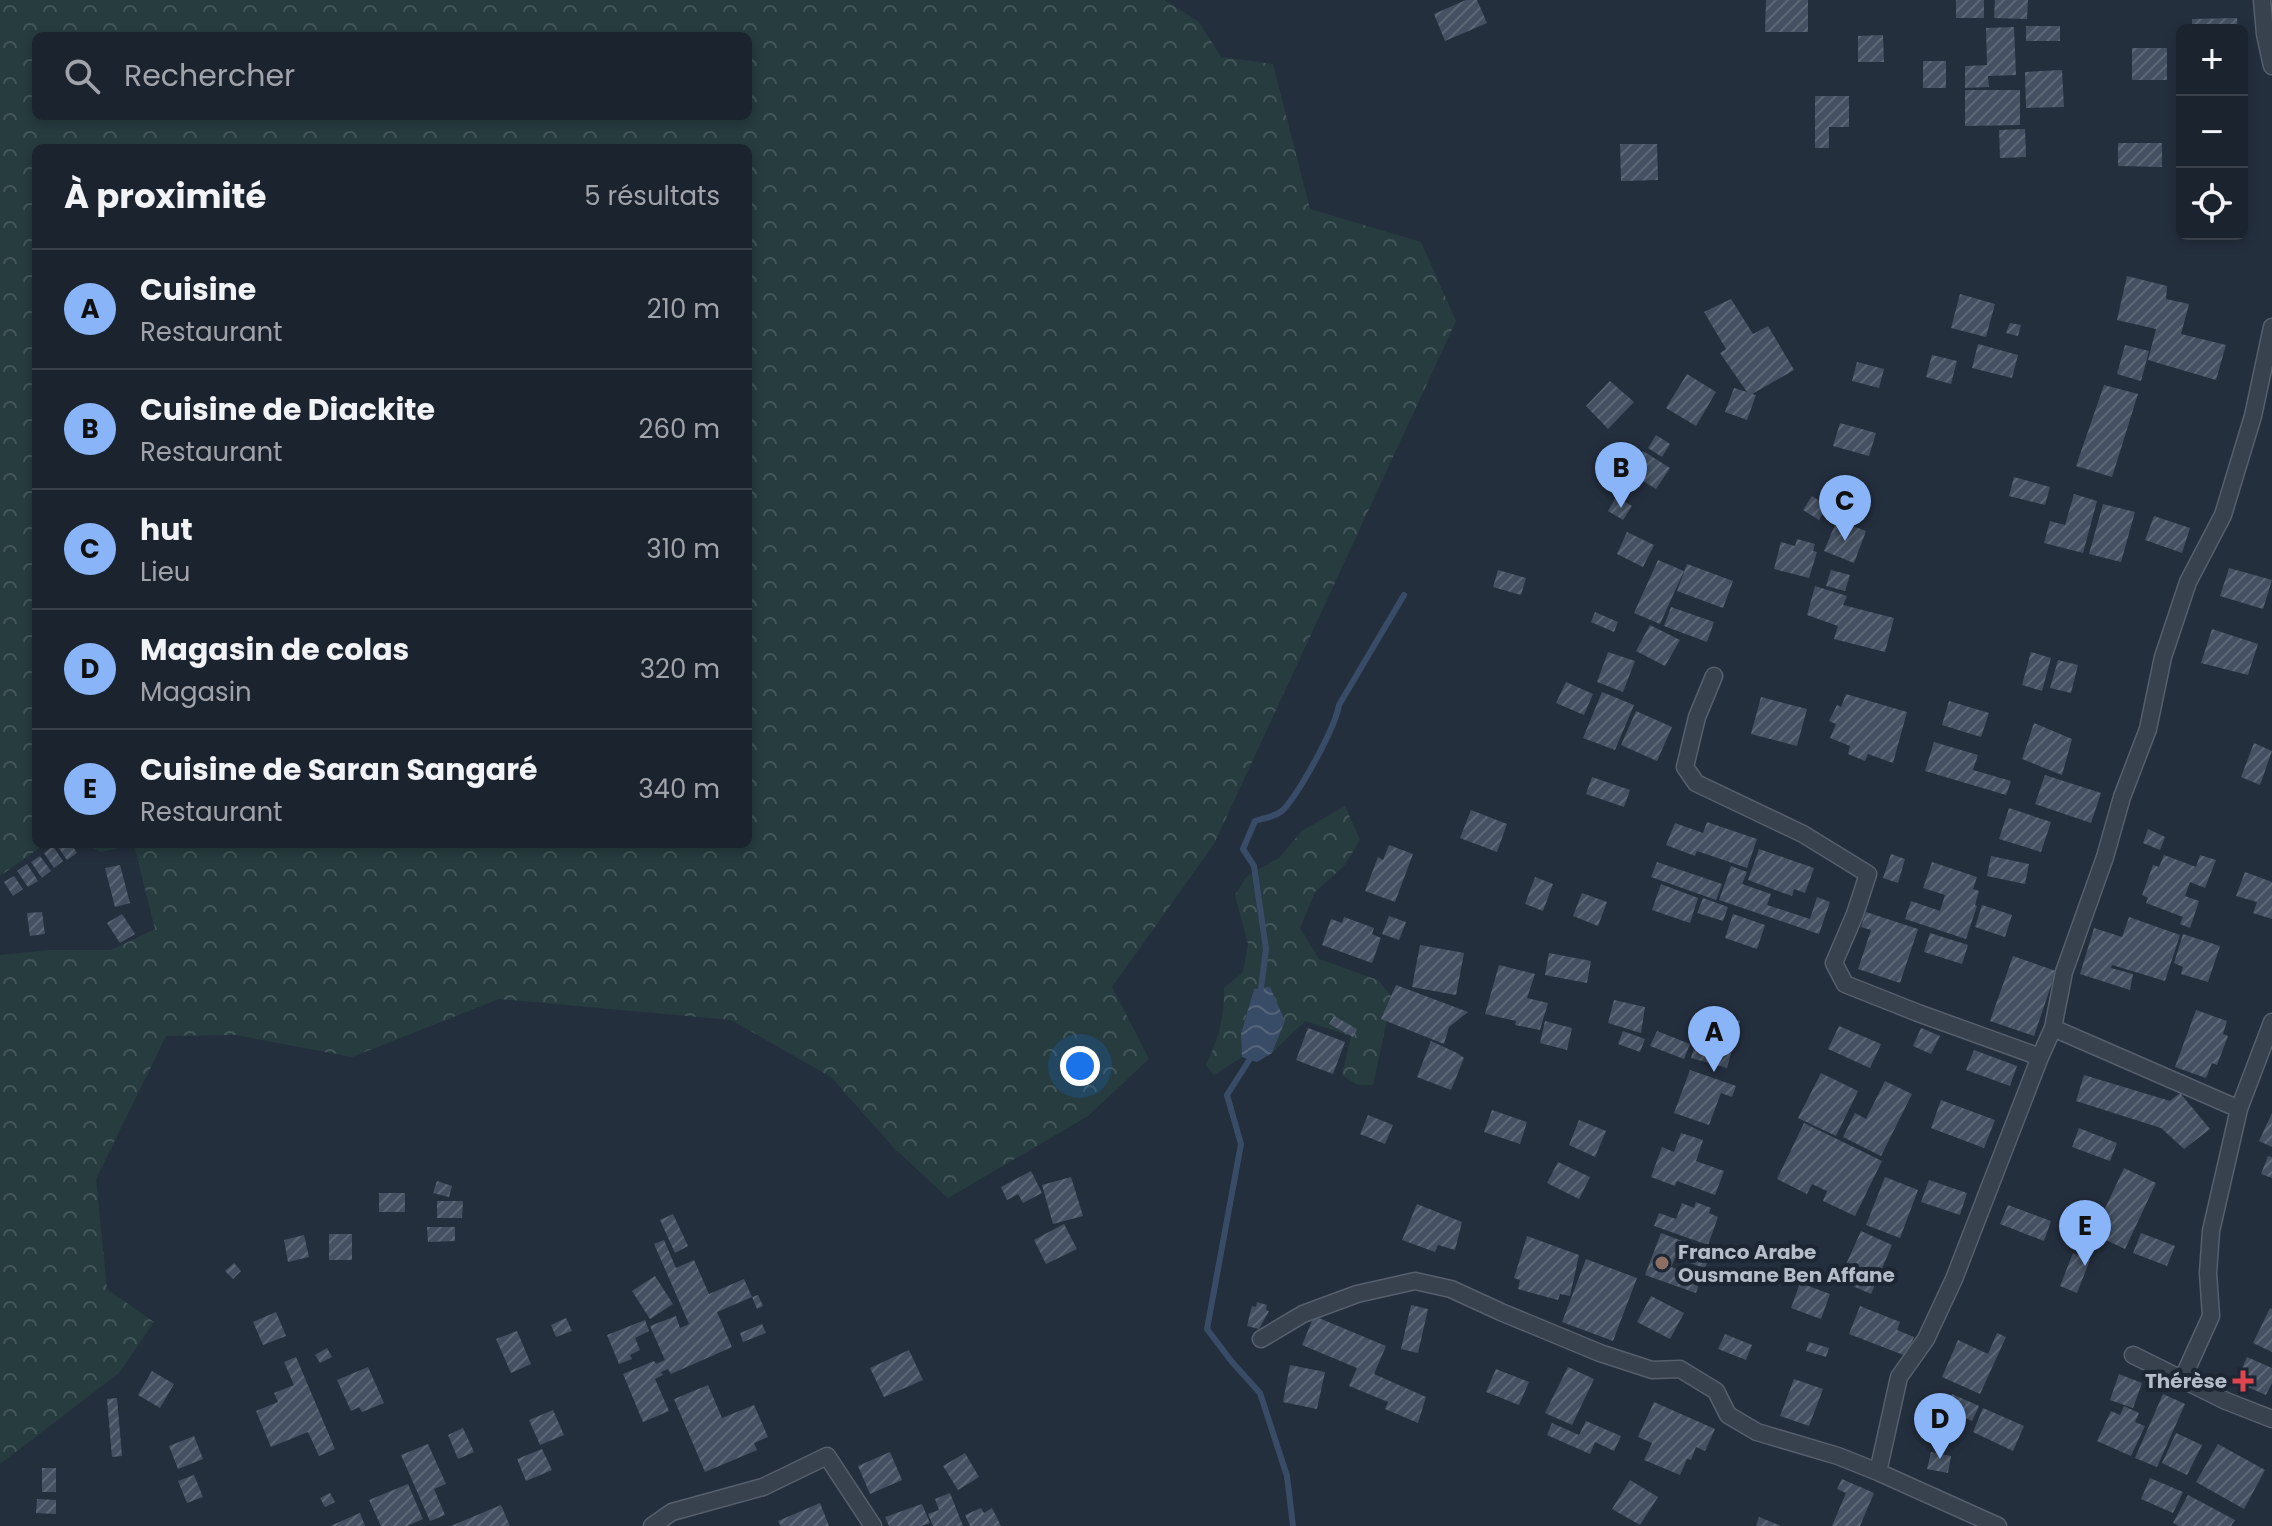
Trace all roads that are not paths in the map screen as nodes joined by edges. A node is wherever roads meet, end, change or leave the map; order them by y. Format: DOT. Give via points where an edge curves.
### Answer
graph roads {
  1 [pos="2262,0"];
  2 [pos="2272,66"];
  3 [pos="2272,327"];
  4 [pos="1714,676"];
  5 [pos="2272,1022"];
  6 [pos="2053,1028"];
  7 [pos="2040,1057"];
  8 [pos="2239,1109"];
  9 [pos="1261,1339"];
  10 [pos="2133,1355"];
  11 [pos="2182,1380"];
  12 [pos="2272,1419"];
  13 [pos="1878,1472"];
  14 [pos="652,1526"];
  15 [pos="873,1526"];
  16 [pos="1998,1526"];
  1 -- 2 [label="street"];
  3 -- 6 [label="street" via="2253,416 2223,515 2188,582 2163,657 2148,729 2064,972"];
  4 -- 7 [label="street" via="1685,767 1696,783 1803,834 1868,874 1834,963 1845,984"];
  5 -- 8 [label="street"];
  6 -- 7 [label="street"];
  6 -- 8 [label="street"];
  7 -- 13 [label="street" via="1954,1279 1926,1339 1899,1377"];
  8 -- 11 [label="street" via="2211,1231 2211,1316"];
  9 -- 13 [label="street" via="1303,1314 1415,1281 1451,1289 1652,1370 1680,1369 1716,1391 1728,1415 1757,1432"];
  10 -- 11 [label="street"];
  11 -- 12 [label="street"];
  13 -- 16 [label="street"];
  14 -- 15 [label="street" via="672,1512 763,1487 827,1456"];
}
